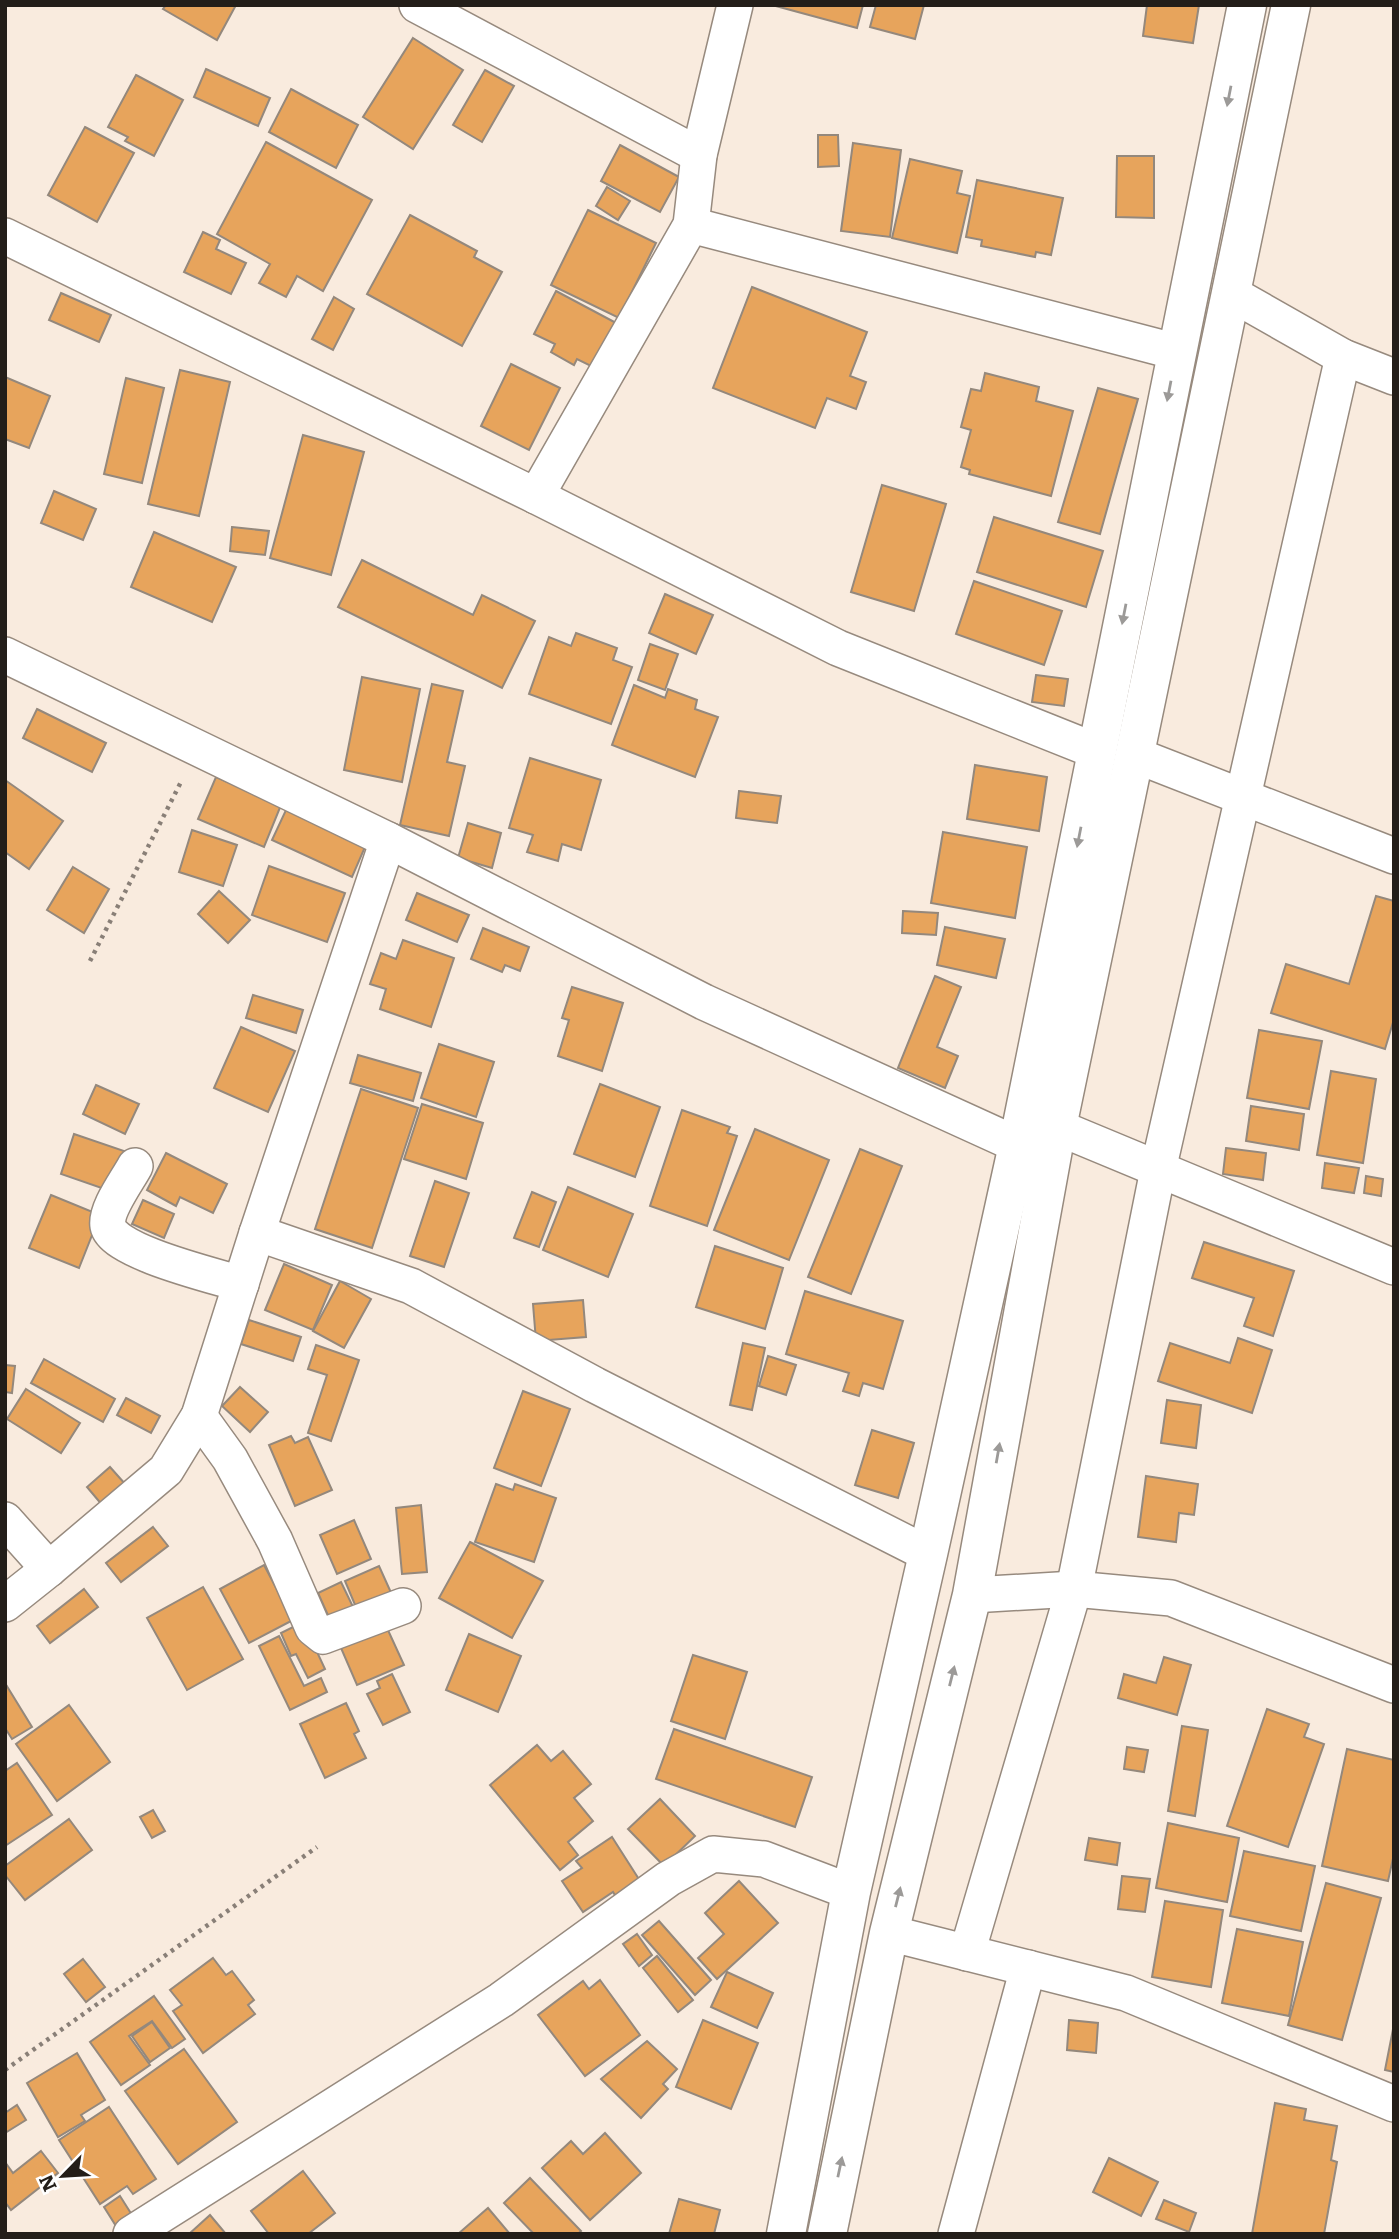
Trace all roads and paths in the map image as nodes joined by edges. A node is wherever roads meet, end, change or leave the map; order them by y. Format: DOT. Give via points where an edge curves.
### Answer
graph roads {
  1 [pos="417,5"];
  2 [pos="735,5"];
  3 [pos="1247,5"];
  4 [pos="1291,5"];
  5 [pos="1237,55"];
  6 [pos="1280,64"];
  7 [pos="699,155"];
  8 [pos="691,225"];
  9 [pos="5,236"];
  10 [pos="1232,294"];
  11 [pos="1177,352"];
  12 [pos="1343,357"];
  13 [pos="1394,377"];
  14 [pos="536,496"];
  15 [pos="5,655"];
  16 [pos="198,748"];
  17 [pos="1096,751"];
  18 [pos="1135,755"];
  19 [pos="1244,799"];
  20 [pos="388,840"];
  21 [pos="1394,856"];
  22 [pos="90,961"];
  23 [pos="1057,1127"];
  24 [pos="1017,1144"];
  25 [pos="135,1166"];
  26 [pos="1158,1170"];
  27 [pos="257,1233"];
  28 [pos="1394,1267"];
  29 [pos="241,1284"];
  30 [pos="199,1416"];
  31 [pos="5,1520"];
  32 [pos="928,1554"];
  33 [pos="49,1569"];
  34 [pos="1074,1589"];
  35 [pos="972,1595"];
  36 [pos="5,1604"];
  37 [pos="404,1606"];
  38 [pos="1394,1685"];
  39 [pos="317,1847"];
  40 [pos="851,1892"];
  41 [pos="889,1933"];
  42 [pos="967,1953"];
  43 [pos="1028,1968"];
  44 [pos="5,2070"];
  45 [pos="1394,2104"];
  46 [pos="131,2234"];
  47 [pos="786,2234"];
  48 [pos="827,2234"];
  49 [pos="956,2234"];
  1 -- 7 [label="street"];
  2 -- 7 [label="street"];
  3 -- 5 [label="main road"];
  4 -- 6 [label="main road"];
  5 -- 6 [label="main road"];
  5 -- 11 [label="main road, one-way"];
  6 -- 10 [label="main road"];
  7 -- 8 [label="street"];
  8 -- 11 [label="street"];
  8 -- 14 [label="street"];
  9 -- 14 [label="street"];
  10 -- 12 [label="street"];
  10 -- 18 [label="main road"];
  11 -- 17 [label="main road, one-way"];
  12 -- 13 [label="street"];
  12 -- 19 [label="street"];
  14 -- 17 [label="street" via="838,648"];
  15 -- 16 [label="street"];
  16 -- 20 [label="street"];
  16 -- 22 [label="path"];
  17 -- 24 [label="main road, one-way"];
  18 -- 19 [label="street"];
  18 -- 23 [label="main road"];
  19 -- 21 [label="street"];
  19 -- 26 [label="street"];
  20 -- 24 [label="street" via="704,1002"];
  20 -- 27 [label="street"];
  23 -- 26 [label="street"];
  35 -- 23 [label="main road, one-way"];
  24 -- 32 [label="main road"];
  25 -- 29 [label="street" via="109,1212 111,1234 144,1254"];
  26 -- 28 [label="street"];
  26 -- 34 [label="street"];
  27 -- 29 [label="street"];
  27 -- 32 [label="street" via="411,1286"];
  29 -- 30 [label="street"];
  30 -- 33 [label="street" via="166,1470"];
  30 -- 37 [label="street" via="230,1459 275,1541 313,1628 323,1636"];
  31 -- 33 [label="street"];
  32 -- 40 [label="main road"];
  33 -- 36 [label="street"];
  34 -- 35 [label="street"];
  34 -- 38 [label="street" via="1171,1598"];
  34 -- 42 [label="street"];
  41 -- 35 [label="main road, one-way"];
  39 -- 44 [label="path"];
  40 -- 46 [label="street" via="764,1860 713,1854 668,1879 501,2000"];
  40 -- 47 [label="main road"];
  41 -- 42 [label="street"];
  48 -- 41 [label="main road, one-way"];
  42 -- 43 [label="street"];
  43 -- 45 [label="street" via="1126,1993"];
  43 -- 49 [label="street"];
}
